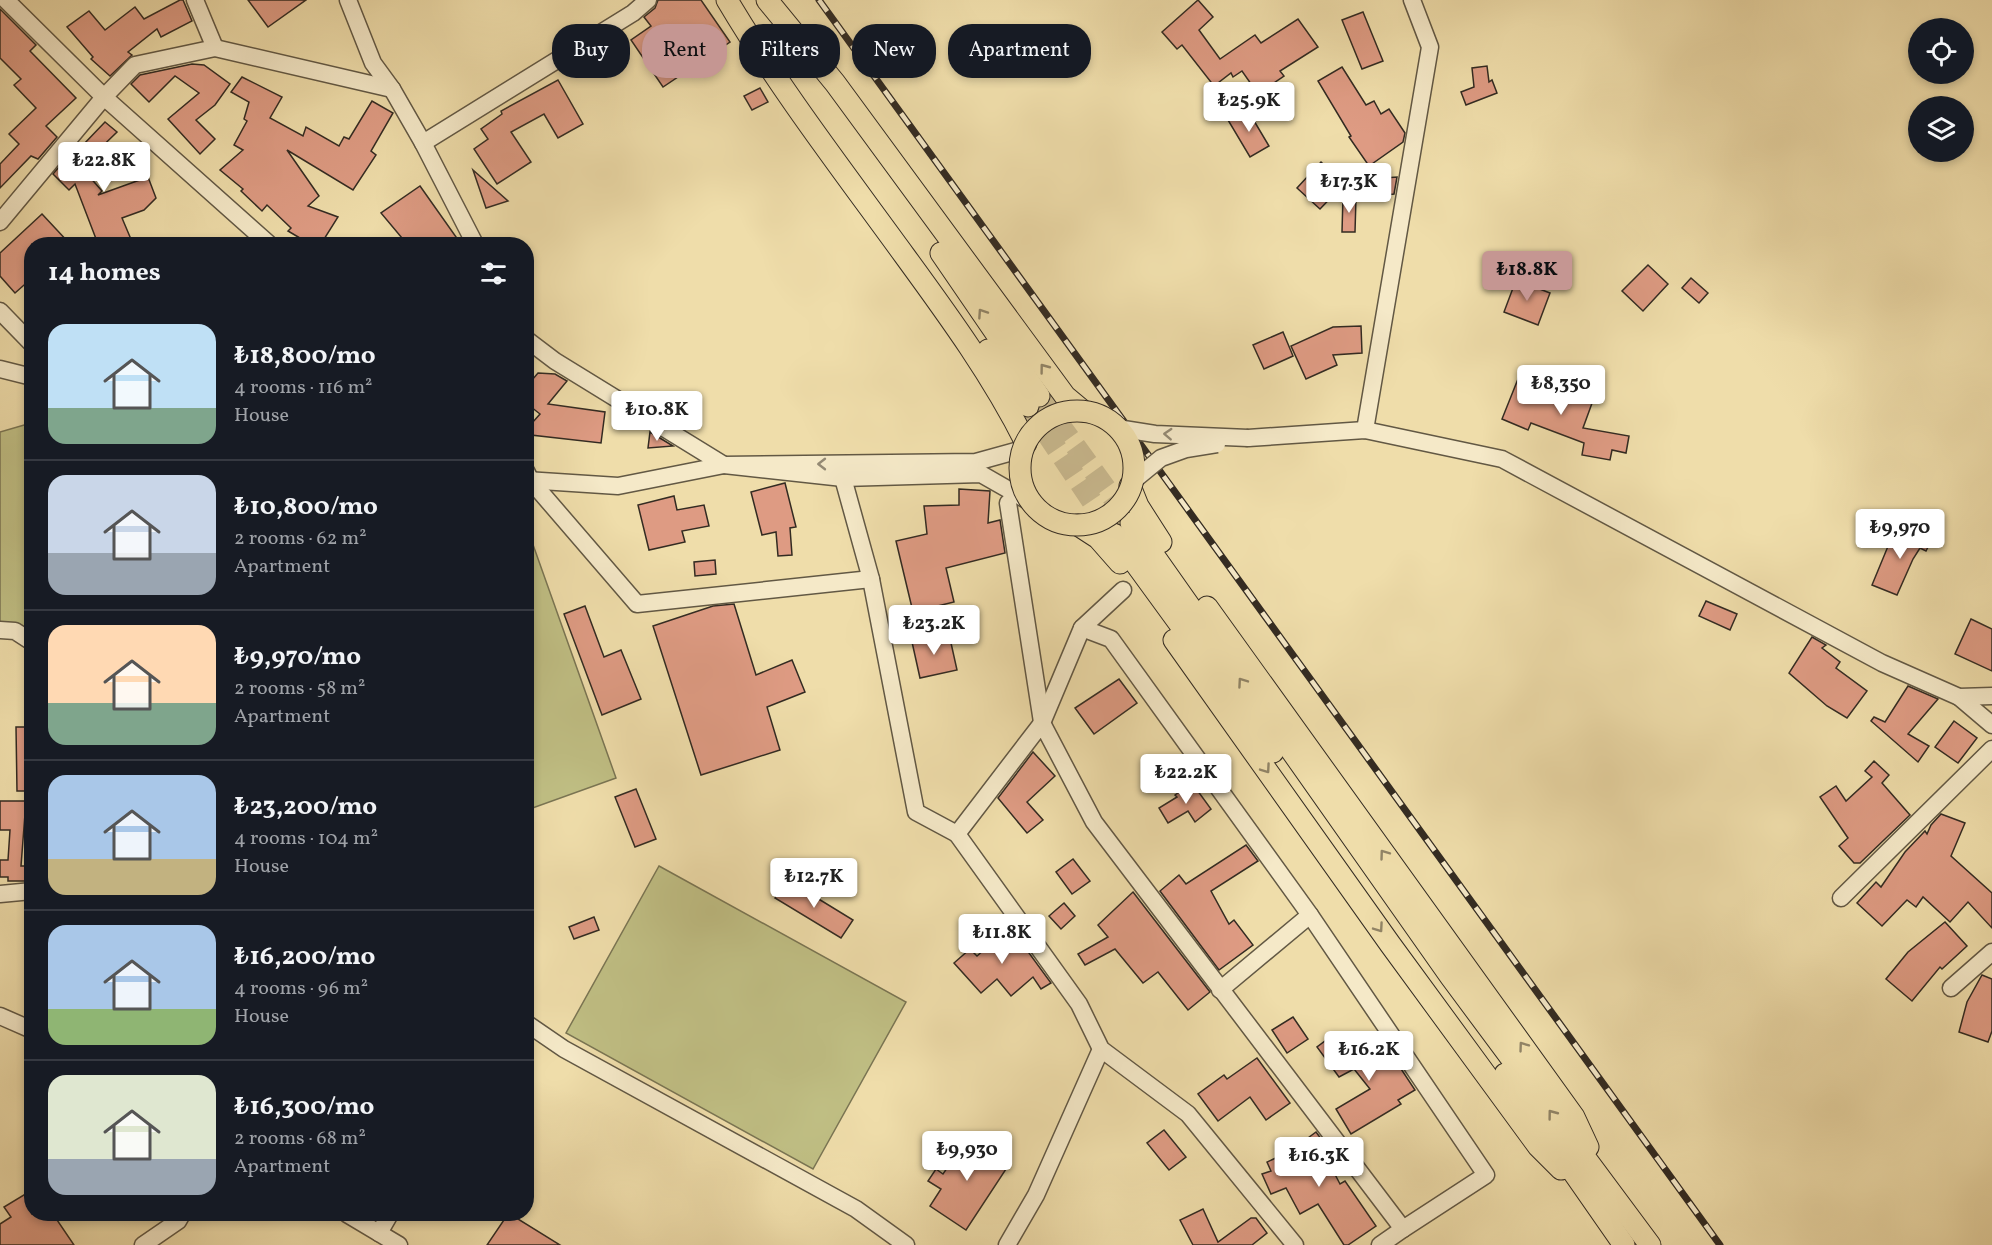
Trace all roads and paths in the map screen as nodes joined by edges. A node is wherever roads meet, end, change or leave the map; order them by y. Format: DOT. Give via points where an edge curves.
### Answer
graph roads {
  1 [pos="6,0"];
  2 [pos="195,0"];
  3 [pos="348,0"];
  4 [pos="648,0"];
  5 [pos="727,0"];
  6 [pos="733,0"];
  7 [pos="761,0"];
  8 [pos="767,0"];
  9 [pos="1412,0"];
  10 [pos="215,48"];
  11 [pos="373,63"];
  12 [pos="369,84"];
  13 [pos="392,89"];
  14 [pos="104,97"];
  15 [pos="423,143"];
  16 [pos="0,222"];
  17 [pos="261,237"];
  18 [pos="471,237"];
  19 [pos="0,311"];
  20 [pos="24,336"];
  21 [pos="534,345"];
  22 [pos="0,369"];
  23 [pos="24,374"];
  24 [pos="1083,411"];
  25 [pos="1117,428"];
  26 [pos="1365,430"];
  27 [pos="1248,438"];
  28 [pos="1025,446"];
  29 [pos="724,465"];
  30 [pos="881,470"];
  31 [pos="534,478"];
  32 [pos="843,478"];
  33 [pos="1132,483"];
  34 [pos="534,484"];
  35 [pos="1030,502"];
  36 [pos="1008,503"];
  37 [pos="1078,525"];
  38 [pos="1123,529"];
  39 [pos="871,579"];
  40 [pos="1123,590"];
  41 [pos="1082,628"];
  42 [pos="0,630"];
  43 [pos="24,637"];
  44 [pos="1992,696"];
  45 [pos="1959,697"];
  46 [pos="1042,723"];
  47 [pos="1992,724"];
  48 [pos="1992,749"];
  49 [pos="957,834"];
  50 [pos="24,892"];
  51 [pos="0,894"];
  52 [pos="1841,897"];
  53 [pos="1310,915"];
  54 [pos="1992,952"];
  55 [pos="1951,988"];
  56 [pos="1220,990"];
  57 [pos="0,1016"];
  58 [pos="24,1026"];
  59 [pos="534,1028"];
  60 [pos="1101,1049"];
  61 [pos="1599,1192"];
  62 [pos="178,1221"];
  63 [pos="359,1221"];
  64 [pos="386,1221"];
  65 [pos="1404,1229"];
  66 [pos="379,1233"];
  67 [pos="143,1245"];
  68 [pos="399,1245"];
  69 [pos="906,1245"];
  70 [pos="1007,1245"];
  71 [pos="1295,1245"];
  72 [pos="1380,1245"];
  73 [pos="1624,1245"];
  74 [pos="1650,1245"];
  1 -- 14 [label="street"];
  2 -- 10 [label="street"];
  3 -- 11 [label="street"];
  4 -- 15 [label="street"];
  5 -- 28 [label="main road" via="841,168 954,323 1004,399"];
  6 -- 7 [label="main road, one-way" via="961,311 1033,401 961,281"];
  24 -- 8 [label="main road, one-way" via="1065,396 835,84"];
  9 -- 26 [label="street" via="1430,47"];
  10 -- 12 [label="street"];
  10 -- 14 [label="street" via="135,64"];
  11 -- 12 [label="street"];
  11 -- 13 [label="street"];
  12 -- 13 [label="street"];
  13 -- 15 [label="street"];
  14 -- 16 [label="street"];
  14 -- 17 [label="street"];
  15 -- 18 [label="street"];
  19 -- 20 [label="street"];
  21 -- 29 [label="street"];
  22 -- 23 [label="street"];
  24 -- 25 [label="main road, bridge" via="1102,417"];
  24 -- 28 [label="main road, bridge" via="1047,420 1032,432"];
  27 -- 25 [label="street, one-way, bridge" via="1155,434"];
  25 -- 33 [label="main road, bridge" via="1134,461"];
  26 -- 27 [label="street"];
  26 -- 45 [label="street" via="1502,459 1882,663"];
  27 -- 33 [label="street, bridge" via="1186,449 1161,458"];
  28 -- 30 [label="street" via="976,462"];
  28 -- 35 [label="main road, bridge" via="1019,467"];
  30 -- 29 [label="street, one-way"];
  29 -- 31 [label="street" via="618,486"];
  29 -- 32 [label="street"];
  30 -- 32 [label="street"];
  30 -- 35 [label="street" via="981,474"];
  32 -- 39 [label="street"];
  33 -- 37 [label="main road, bridge" via="1113,512 1097,522"];
  61 -- 33 [label="main road, one-way" via="1574,1117 1168,553 1138,506"];
  34 -- 39 [label="street" via="636,604"];
  35 -- 37 [label="main road, bridge" via="1043,515 1060,523"];
  36 -- 46 [label="street"];
  37 -- 61 [label="main road, one-way" via="1098,538 1123,567 1538,1146"];
  38 -- 61 [label="main road" via="1450,976"];
  39 -- 49 [label="street" via="916,812"];
  40 -- 41 [label="street"];
  41 -- 46 [label="street"];
  41 -- 53 [label="street" via="1111,639"];
  42 -- 43 [label="street" via="15,631"];
  44 -- 45 [label="street"];
  45 -- 47 [label="street"];
  46 -- 49 [label="street"];
  46 -- 56 [label="street" via="1094,822"];
  48 -- 52 [label="street"];
  49 -- 60 [label="street" via="1079,1004"];
  50 -- 51 [label="street"];
  53 -- 56 [label="street"];
  53 -- 65 [label="street" via="1486,1175"];
  54 -- 55 [label="street"];
  56 -- 65 [label="street"];
  57 -- 58 [label="street"];
  59 -- 69 [label="street" via="564,1049 856,1209"];
  60 -- 70 [label="street" via="1036,1195"];
  60 -- 71 [label="street" via="1188,1114"];
  61 -- 73 [label="main road"];
  61 -- 74 [label="main road"];
  62 -- 67 [label="street"];
  63 -- 66 [label="street"];
  64 -- 66 [label="street"];
  65 -- 72 [label="street"];
  66 -- 68 [label="street"];
}
